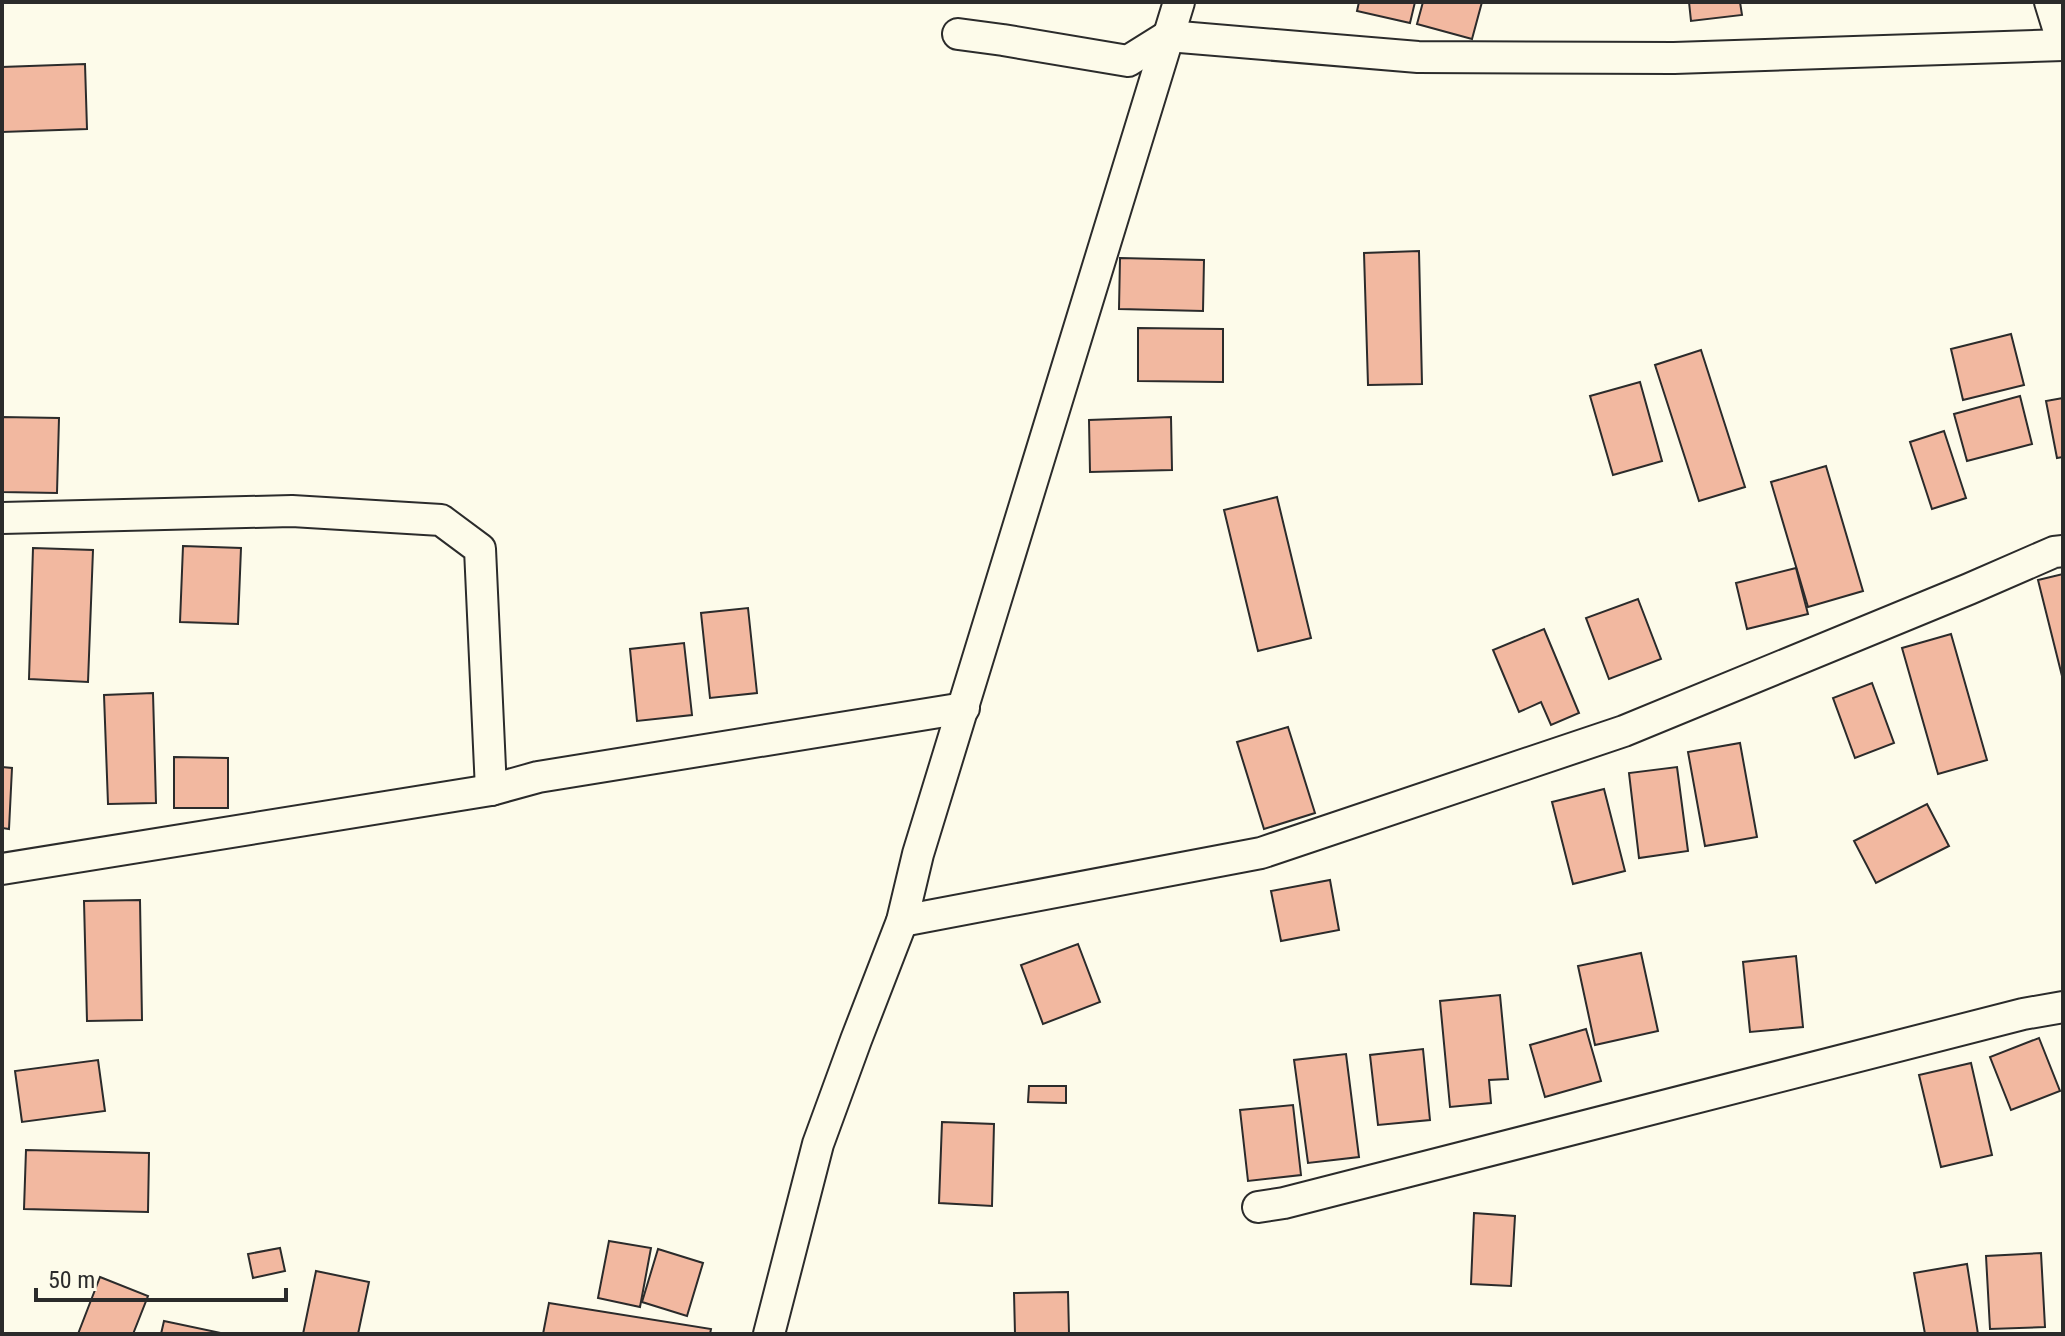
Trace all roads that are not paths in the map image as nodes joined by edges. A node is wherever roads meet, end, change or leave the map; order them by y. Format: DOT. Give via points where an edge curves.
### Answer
graph roads {
  1 [pos="1179,2"];
  2 [pos="2050,2"];
  3 [pos="958,34"];
  4 [pos="1168,36"];
  5 [pos="2063,44"];
  6 [pos="2,518"];
  7 [pos="2063,551"];
  8 [pos="964,708"];
  9 [pos="491,790"];
  10 [pos="2,869"];
  11 [pos="902,921"];
  12 [pos="2063,1007"];
  13 [pos="1258,1207"];
  14 [pos="769,1334"];
  1 -- 4 [label="street"];
  2 -- 5 [label="street"];
  3 -- 4 [label="street" via="1128,61"];
  4 -- 5 [label="street" via="1418,57 1674,58"];
  4 -- 8 [label="street"];
  6 -- 9 [label="street" via="292,511 441,520 480,549"];
  7 -- 11 [label="street" via="1624,731 1261,853"];
  8 -- 9 [label="street" via="538,777"];
  8 -- 11 [label="street"];
  9 -- 10 [label="street"];
  11 -- 14 [label="street" via="818,1144"];
  12 -- 13 [label="street"];
}
